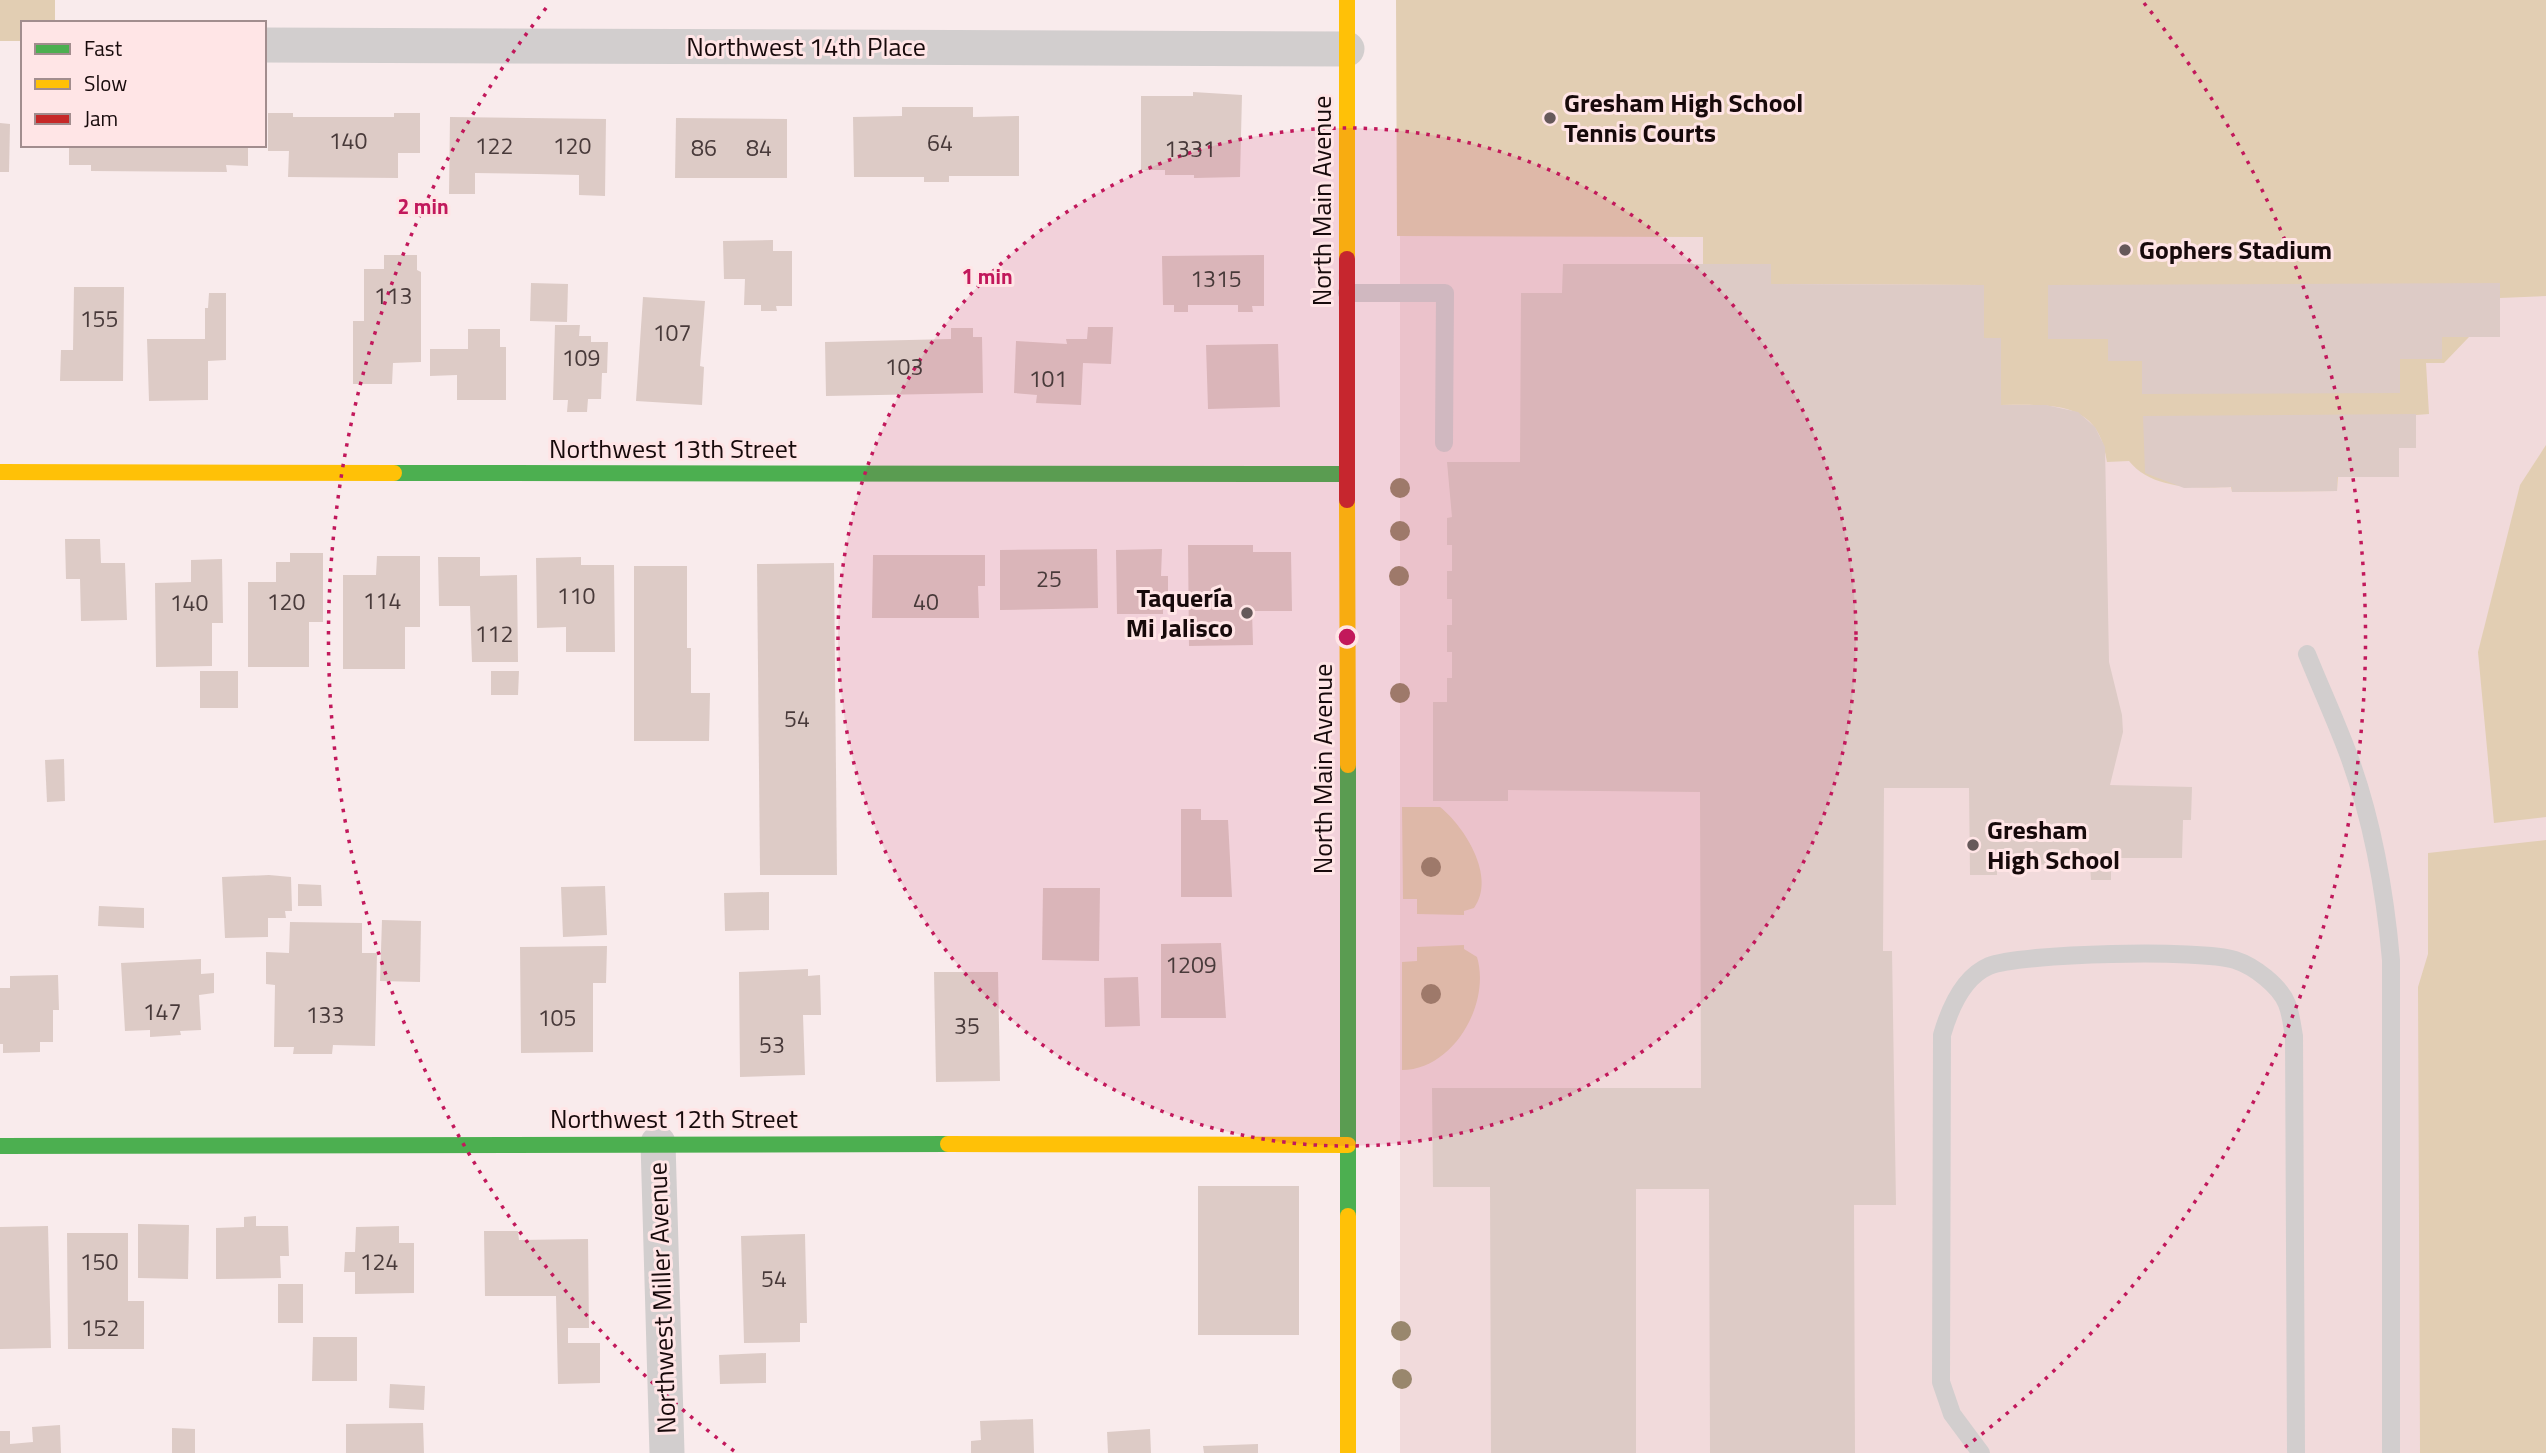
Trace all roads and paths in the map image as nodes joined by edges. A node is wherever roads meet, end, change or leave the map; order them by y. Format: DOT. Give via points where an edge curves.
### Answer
graph roads {
  1 [pos="1347,0"];
  2 [pos="266,45"];
  3 [pos="1347,49"];
  4 [pos="1347,293"];
  5 [pos="1444,443"];
  6 [pos="0,472"];
  7 [pos="1347,474"];
  8 [pos="2307,654"];
  9 [pos="658,1143"];
  10 [pos="1348,1145"];
  11 [pos="0,1146"];
  12 [pos="667,1453"];
  13 [pos="1348,1453"];
  14 [pos="1982,1453"];
  15 [pos="2297,1453"];
  16 [pos="2391,1453"];
  1 -- 3 [label="street, North Main Avenue"];
  2 -- 3 [label="street, Northwest 14th Place"];
  3 -- 4 [label="street, North Main Avenue"];
  4 -- 5 [label="lane" via="1445,293"];
  4 -- 7 [label="street, North Main Avenue"];
  6 -- 7 [label="street, Northwest 13th Street"];
  7 -- 10 [label="street, North Main Avenue"];
  8 -- 16 [label="lane" via="2350,760 2373,840 2386,911 2391,960"];
  9 -- 10 [label="street, Northwest 12th Street"];
  9 -- 11 [label="street, Northwest 12th Street"];
  9 -- 12 [label="street, Northwest Miller Avenue"];
  10 -- 13 [label="street, North Main Avenue"];
  14 -- 15 [label="lane" via="1952,1414 1941,1382 1942,1035 1950,1009 1988,967 2035,957 2203,954 2236,960 2265,977 2287,1003 2294,1036"];
}
